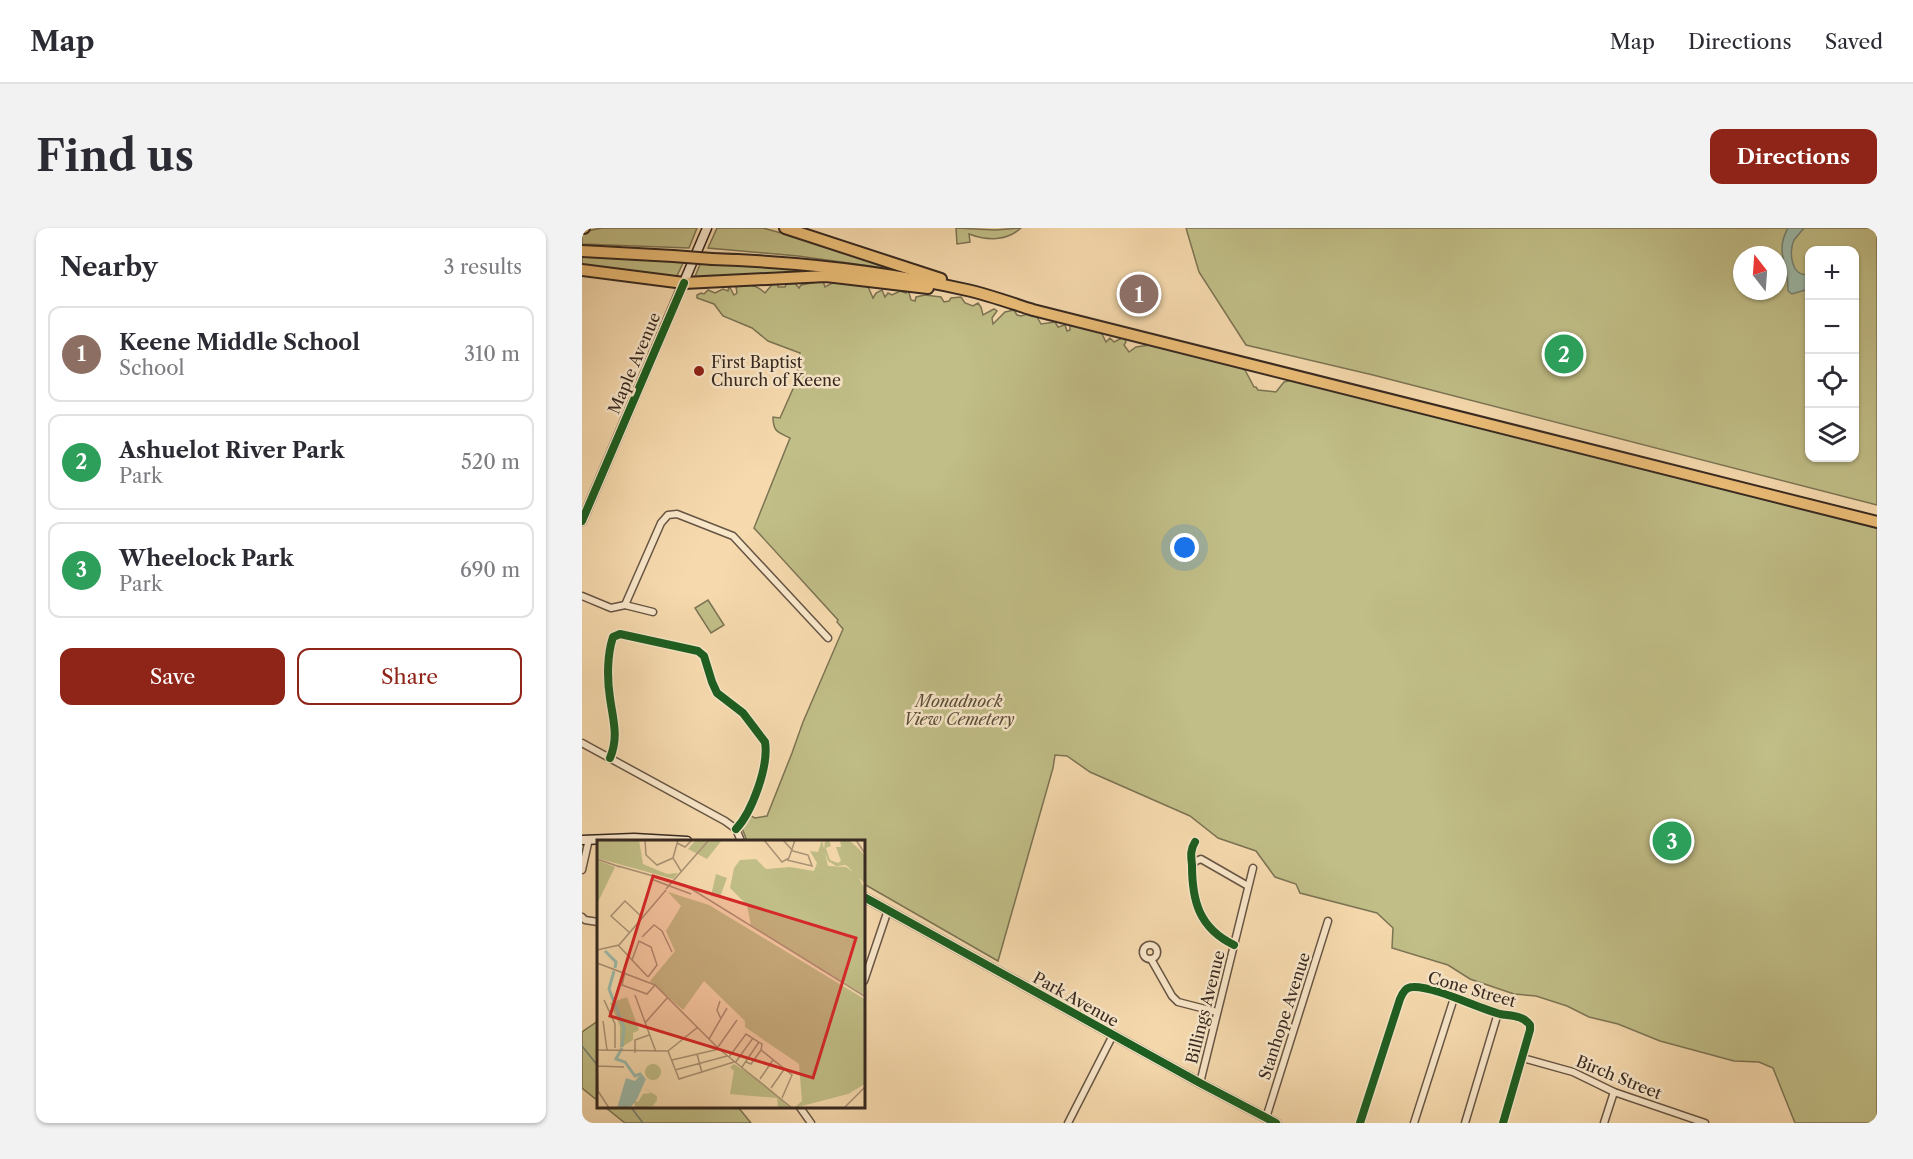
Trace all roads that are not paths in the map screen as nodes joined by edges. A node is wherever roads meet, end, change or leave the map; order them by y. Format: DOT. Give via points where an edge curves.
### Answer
graph roads {
  1 [pos="707,228"];
  2 [pos="785,228"];
  3 [pos="582,251"];
  4 [pos="582,270"];
  5 [pos="684,283"];
  6 [pos="969,291"];
  7 [pos="582,521"];
  8 [pos="1877,522"];
  9 [pos="582,596"];
  10 [pos="625,605"];
  11 [pos="652,612"];
  12 [pos="828,638"];
  13 [pos="582,743"];
  14 [pos="610,758"];
  15 [pos="735,829"];
  16 [pos="585,839"];
  17 [pos="669,840"];
  18 [pos="740,840"];
  19 [pos="1195,842"];
  20 [pos="1192,866"];
  21 [pos="1252,868"];
  22 [pos="582,870"];
  23 [pos="1248,886"];
  24 [pos="866,898"];
  25 [pos="888,910"];
  26 [pos="582,917"];
  27 [pos="1328,921"];
  28 [pos="597,922"];
  29 [pos="1234,945"];
  30 [pos="1151,959"];
  31 [pos="866,975"];
  32 [pos="1454,998"];
  33 [pos="1217,1012"];
  34 [pos="1498,1013"];
  35 [pos="1113,1035"];
  36 [pos="1522,1058"];
  37 [pos="1200,1083"];
  38 [pos="1614,1092"];
  39 [pos="800,1108"];
  40 [pos="1695,1121"];
  41 [pos="1272,1122"];
  42 [pos="811,1123"];
  43 [pos="1068,1123"];
  44 [pos="1360,1123"];
  45 [pos="1414,1123"];
  46 [pos="1465,1123"];
  47 [pos="1503,1123"];
  48 [pos="1604,1123"];
  49 [pos="1705,1123"];
  1 -- 5 [label="street, Maple Avenue"];
  2 -- 6 [label="highway"];
  3 -- 6 [label="highway, bridge" via="816,264"];
  4 -- 5 [label="highway"];
  5 -- 6 [label="highway" via="826,276"];
  5 -- 7 [label="street, Maple Avenue"];
  6 -- 8 [label="highway"];
  9 -- 10 [label="street" via="612,608"];
  10 -- 11 [label="street"];
  10 -- 12 [label="street" via="661,523 669,515 677,514 733,536"];
  13 -- 14 [label="street"];
  14 -- 15 [label="street"];
  14 -- 15 [label="street" via="616,737 609,688 613,637 620,634 699,651 717,693 744,714 765,742 761,779"];
  15 -- 18 [label="street"];
  16 -- 17 [label="street"];
  16 -- 22 [label="street"];
  19 -- 20 [label="street"];
  20 -- 23 [label="street" via="1201,859"];
  20 -- 29 [label="street" via="1192,889 1199,911 1214,934"];
  21 -- 23 [label="street, Billings Avenue"];
  23 -- 29 [label="street, Billings Avenue"];
  24 -- 25 [label="street, Park Avenue"];
  25 -- 31 [label="street"];
  25 -- 35 [label="street, Park Avenue"];
  26 -- 28 [label="street"];
  27 -- 41 [label="street, Stanhope Avenue"];
  29 -- 33 [label="street, Billings Avenue"];
  30 -- 33 [label="street" via="1178,1002"];
  32 -- 34 [label="street, Cone Street"];
  32 -- 44 [label="street, Cone Street" via="1418,987 1407,989 1400,999"];
  32 -- 45 [label="street"];
  33 -- 37 [label="street, Billings Avenue"];
  34 -- 36 [label="street, Cone Street" via="1523,1018 1530,1025"];
  34 -- 46 [label="street"];
  35 -- 37 [label="street, Park Avenue"];
  35 -- 43 [label="street"];
  36 -- 38 [label="street, Birch Street" via="1573,1072"];
  36 -- 47 [label="street"];
  37 -- 41 [label="street, Park Avenue"];
  38 -- 40 [label="street, Birch Street"];
  38 -- 48 [label="street"];
  39 -- 42 [label="street"];
  40 -- 49 [label="street, Birch Street"];
}
